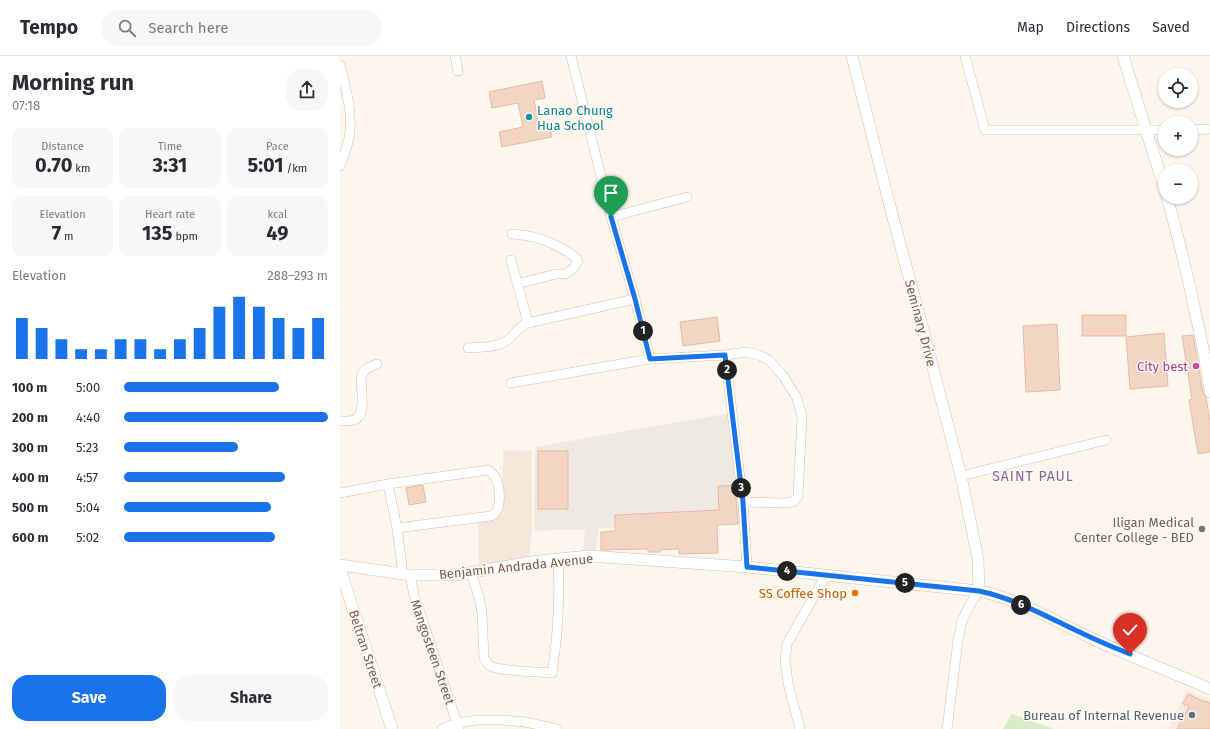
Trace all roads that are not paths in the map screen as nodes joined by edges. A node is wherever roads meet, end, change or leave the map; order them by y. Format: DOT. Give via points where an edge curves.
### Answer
graph roads {
  1 [pos="455,56"];
  2 [pos="571,56"];
  3 [pos="852,56"];
  4 [pos="965,56"];
  5 [pos="1123,56"];
  6 [pos="340,64"];
  7 [pos="458,71"];
  8 [pos="344,102"];
  9 [pos="1210,129"];
  10 [pos="1147,130"];
  11 [pos="1158,130"];
  12 [pos="1198,130"];
  13 [pos="340,166"];
  14 [pos="1158,167"];
  15 [pos="686,198"];
  16 [pos="1169,204"];
  17 [pos="611,217"];
  18 [pos="512,234"];
  19 [pos="511,260"];
  20 [pos="518,284"];
  21 [pos="635,299"];
  22 [pos="528,322"];
  23 [pos="468,348"];
  24 [pos="725,355"];
  25 [pos="650,359"];
  26 [pos="377,364"];
  27 [pos="511,383"];
  28 [pos="1210,392"];
  29 [pos="340,421"];
  30 [pos="1106,440"];
  31 [pos="961,476"];
  32 [pos="388,484"];
  33 [pos="340,493"];
  34 [pos="743,502"];
  35 [pos="397,528"];
  36 [pos="558,559"];
  37 [pos="340,565"];
  38 [pos="747,567"];
  39 [pos="340,569"];
  40 [pos="472,573"];
  41 [pos="406,574"];
  42 [pos="826,575"];
  43 [pos="979,591"];
  44 [pos="1210,689"];
  45 [pos="458,726"];
  46 [pos="392,729"];
  47 [pos="442,729"];
  48 [pos="557,729"];
  49 [pos="800,729"];
  50 [pos="947,729"];
  1 -- 7 [label="street"];
  2 -- 17 [label="street"];
  3 -- 31 [label="street, Seminary Drive"];
  4 -- 10 [label="street" via="985,130"];
  5 -- 10 [label="street"];
  6 -- 8 [label="street"];
  8 -- 13 [label="street" via="350,130"];
  9 -- 12 [label="street"];
  10 -- 11 [label="street"];
  10 -- 14 [label="street"];
  15 -- 17 [label="street"];
  16 -- 28 [label="street" via="1208,370"];
  17 -- 21 [label="street"];
  18 -- 20 [label="street" via="547,240 573,255 578,261 574,268 565,274"];
  19 -- 20 [label="street"];
  20 -- 22 [label="street"];
  21 -- 22 [label="street"];
  21 -- 25 [label="street"];
  22 -- 23 [label="street" via="517,329 511,338 498,345"];
  24 -- 25 [label="street"];
  24 -- 34 [label="street"];
  24 -- 34 [label="street" via="746,352 769,360 797,398 802,416 796,499 785,503"];
  25 -- 27 [label="street"];
  26 -- 29 [label="street" via="362,373 362,413 351,421"];
  30 -- 31 [label="street"];
  31 -- 43 [label="street, Seminary Drive" via="978,559"];
  32 -- 33 [label="street"];
  32 -- 35 [label="street, Mangosteen Street"];
  32 -- 35 [label="street" via="488,470 496,478 500,498 495,514"];
  34 -- 38 [label="street"];
  35 -- 41 [label="street, Mangosteen Street"];
  36 -- 38 [label="street, Benjamin Andrada Avenue" via="589,556"];
  36 -- 40 [label="street, Benjamin Andrada Avenue"];
  36 -- 40 [label="street" via="557,643 552,673 500,668 491,666 486,661 480,597"];
  37 -- 41 [label="street, Benjamin Andrada Avenue"];
  38 -- 42 [label="street, Benjamin Andrada Avenue"];
  39 -- 46 [label="street, Beltran Street"];
  40 -- 41 [label="street, Benjamin Andrada Avenue"];
  41 -- 45 [label="street, Mangosteen Street"];
  42 -- 43 [label="street, Benjamin Andrada Avenue"];
  42 -- 49 [label="street" via="787,644 785,661 788,683"];
  43 -- 44 [label="street, Benjamin Andrada Avenue" via="996,594"];
  43 -- 50 [label="street" via="962,621"];
  45 -- 47 [label="street"];
  45 -- 48 [label="street" via="478,720 503,720"];
}
